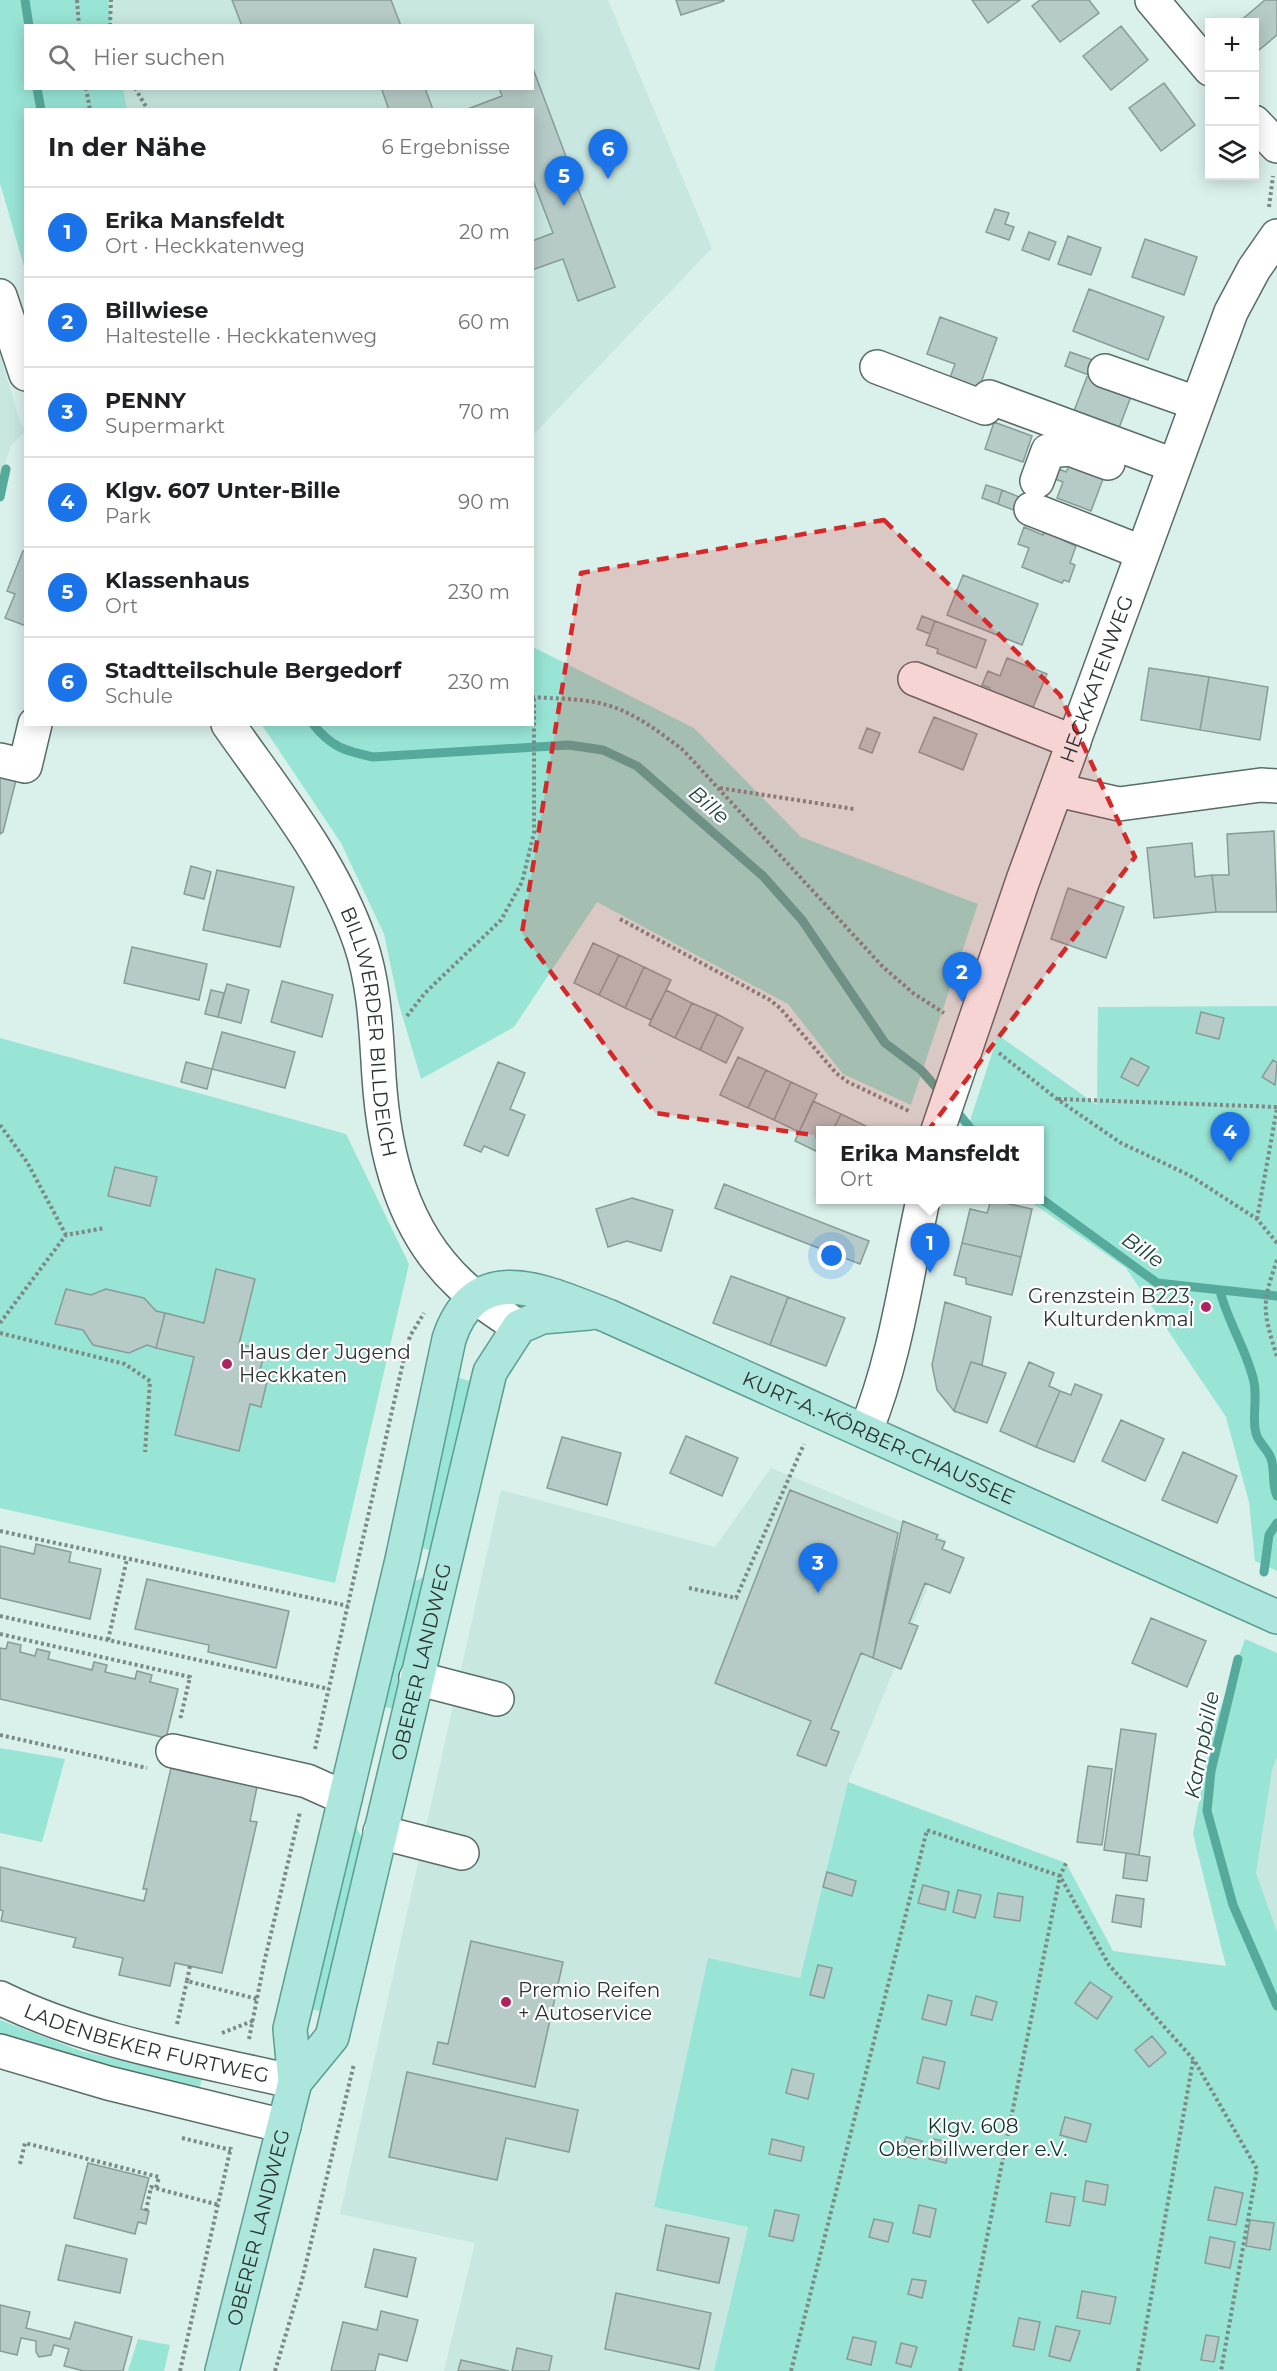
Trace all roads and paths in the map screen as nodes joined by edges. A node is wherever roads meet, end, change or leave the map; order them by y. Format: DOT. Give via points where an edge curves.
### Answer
graph roads {
  1 [pos="77,0"];
  2 [pos="111,0"];
  3 [pos="1152,0"];
  4 [pos="79,24"];
  5 [pos="110,24"];
  6 [pos="1205,64"];
  7 [pos="86,90"];
  8 [pos="136,90"];
  9 [pos="90,108"];
  10 [pos="147,108"];
  11 [pos="1264,133"];
  12 [pos="1275,238"];
  13 [pos="0,296"];
  14 [pos="24,368"];
  15 [pos="877,368"];
  16 [pos="1105,371"];
  17 [pos="1196,403"];
  18 [pos="1170,474"];
  19 [pos="1141,552"];
  20 [pos="915,679"];
  21 [pos="534,697"];
  22 [pos="534,713"];
  23 [pos="35,726"];
  24 [pos="229,726"];
  25 [pos="1074,742"];
  26 [pos="0,760"];
  27 [pos="1277,786"];
  28 [pos="719,788"];
  29 [pos="1057,790"];
  30 [pos="854,809"];
  31 [pos="620,919"];
  32 [pos="971,1031"];
  33 [pos="377,1051"];
  34 [pos="1057,1099"];
  35 [pos="1277,1107"];
  36 [pos="0,1125"];
  37 [pos="935,1126"];
  38 [pos="940,1126"];
  39 [pos="922,1204"];
  40 [pos="1257,1219"];
  41 [pos="105,1228"];
  42 [pos="66,1235"];
  43 [pos="1277,1243"];
  44 [pos="1277,1260"];
  45 [pos="474,1297"];
  46 [pos="608,1316"];
  47 [pos="0,1323"];
  48 [pos="519,1327"];
  49 [pos="0,1333"];
  50 [pos="1271,1337"];
  51 [pos="1277,1340"];
  52 [pos="405,1354"];
  53 [pos="1277,1357"];
  54 [pos="866,1430"];
  55 [pos="804,1444"];
  56 [pos="145,1452"];
  57 [pos="0,1531"];
  58 [pos="127,1558"];
  59 [pos="402,1560"];
  60 [pos="689,1588"];
  61 [pos="436,1596"];
  62 [pos="348,1606"];
  63 [pos="0,1616"];
  64 [pos="1277,1617"];
  65 [pos="0,1634"];
  66 [pos="108,1640"];
  67 [pos="416,1678"];
  68 [pos="329,1689"];
  69 [pos="496,1699"];
  70 [pos="0,1735"];
  71 [pos="173,1751"];
  72 [pos="307,1781"];
  73 [pos="345,1798"];
  74 [pos="380,1832"];
  75 [pos="462,1853"];
  76 [pos="1066,1863"];
  77 [pos="1060,1875"];
  78 [pos="190,1966"];
  79 [pos="187,1981"];
  80 [pos="0,1998"];
  81 [pos="257,1999"];
  82 [pos="176,2028"];
  83 [pos="212,2037"];
  84 [pos="332,2037"];
  85 [pos="0,2051"];
  86 [pos="1194,2060"];
  87 [pos="296,2082"];
  88 [pos="284,2126"];
  89 [pos="231,2150"];
  90 [pos="20,2164"];
  91 [pos="156,2188"];
  92 [pos="219,2205"];
  93 [pos="146,2211"];
  94 [pos="180,2371"];
  95 [pos="222,2371"];
  96 [pos="275,2371"];
  97 [pos="791,2371"];
  98 [pos="960,2371"];
  99 [pos="1138,2371"];
  100 [pos="1221,2371"];
  1 -- 4 [label="path"];
  2 -- 5 [label="path"];
  3 -- 6 [label="street"];
  7 -- 9 [label="path"];
  8 -- 10 [label="path"];
  11 -- 12 [label="path" via="1264,161 1274,178 1268,202"];
  12 -- 17 [label="street, HECKKATENWEG" via="1231,312"];
  13 -- 14 [label="street"];
  15 -- 18 [label="street" via="985,408 989,397"];
  16 -- 17 [label="street"];
  17 -- 18 [label="street, HECKKATENWEG"];
  18 -- 19 [label="street, HECKKATENWEG"];
  18 -- 19 [label="street" via="1070,449 1048,451 1034,495"];
  19 -- 25 [label="street, HECKKATENWEG"];
  20 -- 25 [label="street"];
  21 -- 28 [label="path" via="585,700 615,707 683,750"];
  22 -- 33 [label="path" via="534,833 522,882 501,920 425,993"];
  23 -- 26 [label="street" via="26,766"];
  24 -- 33 [label="street, BILLWERDER BILLDEICH" via="338,888 361,943 373,992"];
  25 -- 29 [label="street, HECKKATENWEG"];
  27 -- 29 [label="street" via="1119,804"];
  28 -- 30 [label="path"];
  28 -- 32 [label="path" via="883,967 913,993"];
  29 -- 32 [label="street, HECKKATENWEG"];
  31 -- 37 [label="path" via="770,1000 825,1063 848,1082"];
  32 -- 34 [label="path"];
  32 -- 38 [label="street, HECKKATENWEG"];
  33 -- 45 [label="street, BILLWERDER BILLDEICH" via="387,1152 400,1195 427,1244"];
  34 -- 35 [label="path"];
  34 -- 40 [label="path" via="1120,1143 1189,1175"];
  35 -- 40 [label="path"];
  36 -- 42 [label="path" via="27,1162"];
  39 -- 54 [label="street" via="887,1366"];
  40 -- 43 [label="path"];
  41 -- 42 [label="path"];
  42 -- 47 [label="path"];
  44 -- 50 [label="path" via="1264,1307"];
  45 -- 46 [label="main road, KURT-A.-KÖRBER-CHAUSSEE" via="515,1287 542,1291"];
  45 -- 48 [label="street, BILLWERDER BILLDEICH"];
  45 -- 59 [label="main road, OBERER LANDWEG" via="456,1318 449,1339"];
  46 -- 48 [label="main road" via="560,1314"];
  46 -- 54 [label="main road, KURT-A.-KÖRBER-CHAUSSEE"];
  48 -- 61 [label="main road, OBERER LANDWEG" via="490,1372"];
  49 -- 56 [label="path" via="125,1364 150,1381"];
  50 -- 51 [label="path"];
  50 -- 53 [label="path"];
  52 -- 62 [label="path"];
  54 -- 64 [label="main road, KURT-A.-KÖRBER-CHAUSSEE"];
  55 -- 60 [label="path" via="736,1598"];
  57 -- 58 [label="path"];
  58 -- 62 [label="path"];
  58 -- 66 [label="path"];
  59 -- 61 [label="main road" via="424,1569"];
  59 -- 73 [label="main road, OBERER LANDWEG"];
  61 -- 67 [label="main road, OBERER LANDWEG"];
  62 -- 68 [label="path"];
  63 -- 66 [label="path"];
  65 -- 71 [label="path" via="190,1677"];
  66 -- 68 [label="path"];
  67 -- 69 [label="street"];
  67 -- 74 [label="main road, OBERER LANDWEG"];
  68 -- 72 [label="path"];
  70 -- 71 [label="path" via="149,1769"];
  71 -- 72 [label="street"];
  72 -- 73 [label="street"];
  72 -- 81 [label="path"];
  73 -- 74 [label="main road"];
  73 -- 87 [label="main road, OBERER LANDWEG" via="290,2029"];
  74 -- 75 [label="street"];
  74 -- 84 [label="main road, OBERER LANDWEG"];
  76 -- 77 [label="path"];
  77 -- 86 [label="path" via="1109,1965"];
  77 -- 97 [label="path" via="927,1830"];
  77 -- 98 [label="path"];
  78 -- 79 [label="path"];
  79 -- 81 [label="path"];
  79 -- 82 [label="path"];
  80 -- 87 [label="street, LADENBEKER FURTWEG" via="63,2025 115,2040"];
  81 -- 83 [label="path" via="254,2020"];
  84 -- 87 [label="main road, OBERER LANDWEG"];
  84 -- 96 [label="path" via="358,2043 302,2280"];
  85 -- 88 [label="street" via="98,2081"];
  86 -- 99 [label="path"];
  86 -- 100 [label="path" via="1257,2169"];
  87 -- 88 [label="main road, OBERER LANDWEG"];
  88 -- 95 [label="main road, OBERER LANDWEG"];
  89 -- 92 [label="path"];
  90 -- 91 [label="path" via="25,2143 159,2177"];
  91 -- 92 [label="path"];
  91 -- 93 [label="path" via="151,2187"];
  92 -- 94 [label="path"];
}
